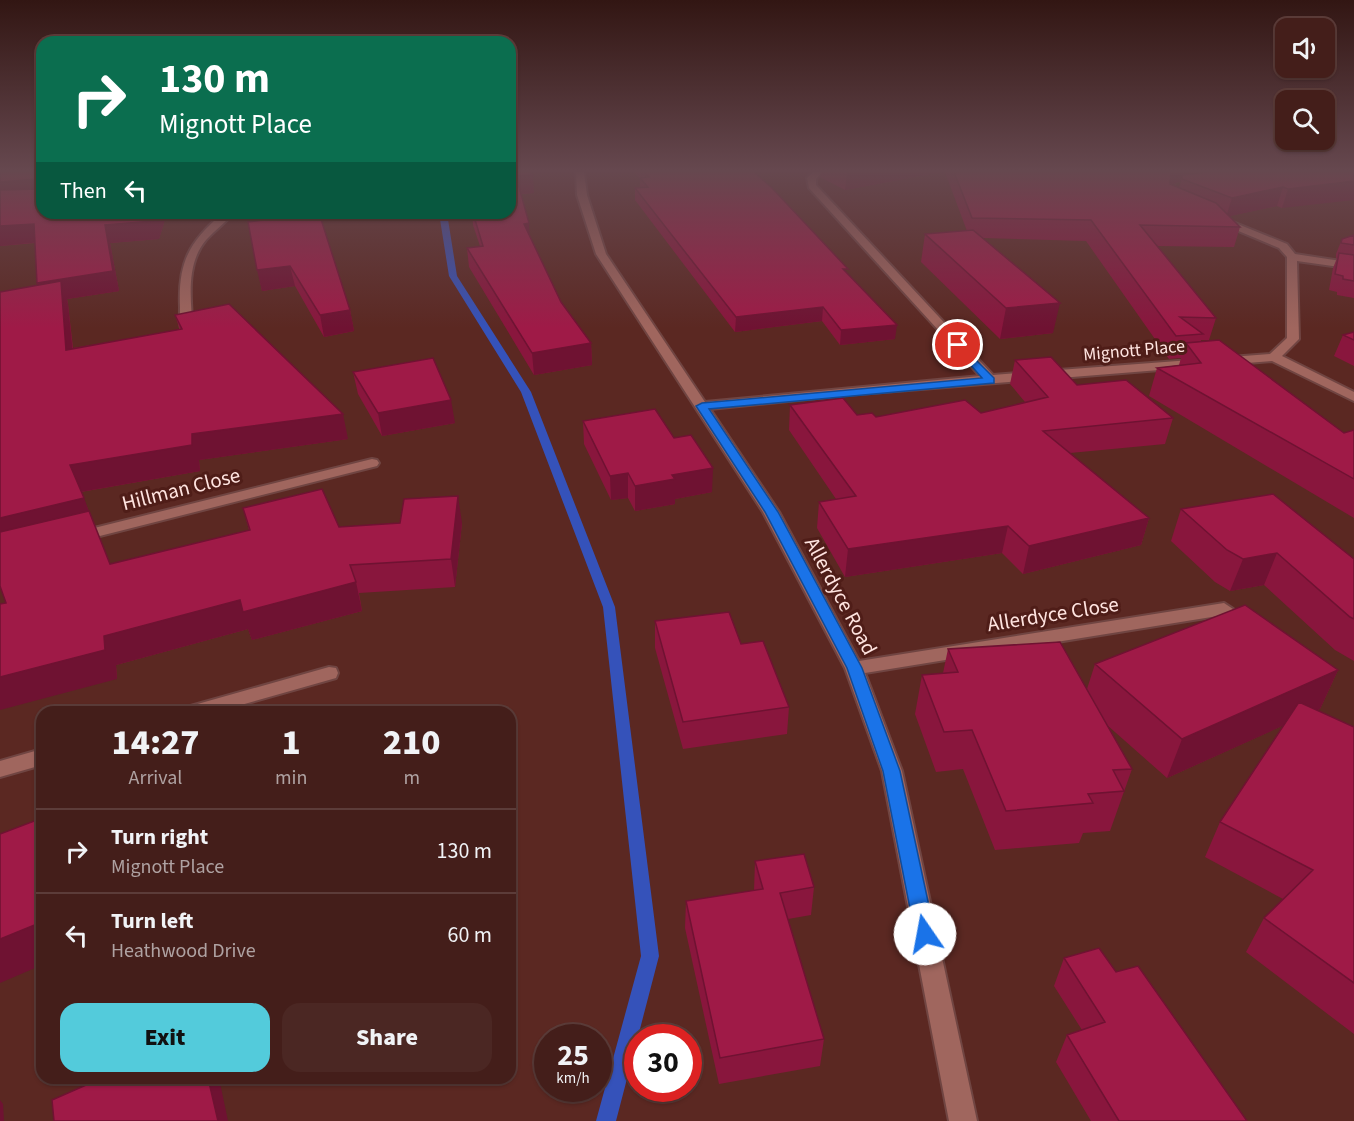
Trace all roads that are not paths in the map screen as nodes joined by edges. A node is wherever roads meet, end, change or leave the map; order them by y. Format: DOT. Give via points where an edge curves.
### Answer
graph roads {
  1 [pos="215,224"];
  2 [pos="591,224"];
  3 [pos="847,224"];
  4 [pos="1230,224"];
  5 [pos="1292,257"];
  6 [pos="1354,266"];
  7 [pos="187,332"];
  8 [pos="1274,357"];
  9 [pos="990,380"];
  10 [pos="1354,397"];
  11 [pos="702,406"];
  12 [pos="372,463"];
  13 [pos="58,541"];
  14 [pos="1224,609"];
  15 [pos="854,668"];
  16 [pos="329,673"];
  17 [pos="215,706"];
  18 [pos="36,759"];
  19 [pos="0,769"];
  20 [pos="963,1121"];
  1 -- 7 [label="street" via="191,251 184,275"];
  2 -- 11 [label="street, Allerdyce Road" via="601,254"];
  3 -- 9 [label="street"];
  4 -- 5 [label="street" via="1282,246"];
  5 -- 6 [label="street"];
  5 -- 8 [label="street" via="1293,339"];
  8 -- 9 [label="street, Mignott Place"];
  8 -- 10 [label="street"];
  9 -- 11 [label="street, Mignott Place"];
  11 -- 15 [label="street, Allerdyce Road" via="771,512"];
  12 -- 13 [label="street, Hillman Close"];
  14 -- 15 [label="street, Allerdyce Close"];
  15 -- 20 [label="street, Allerdyce Road" via="892,771"];
  16 -- 17 [label="street"];
  18 -- 19 [label="street"];
}
